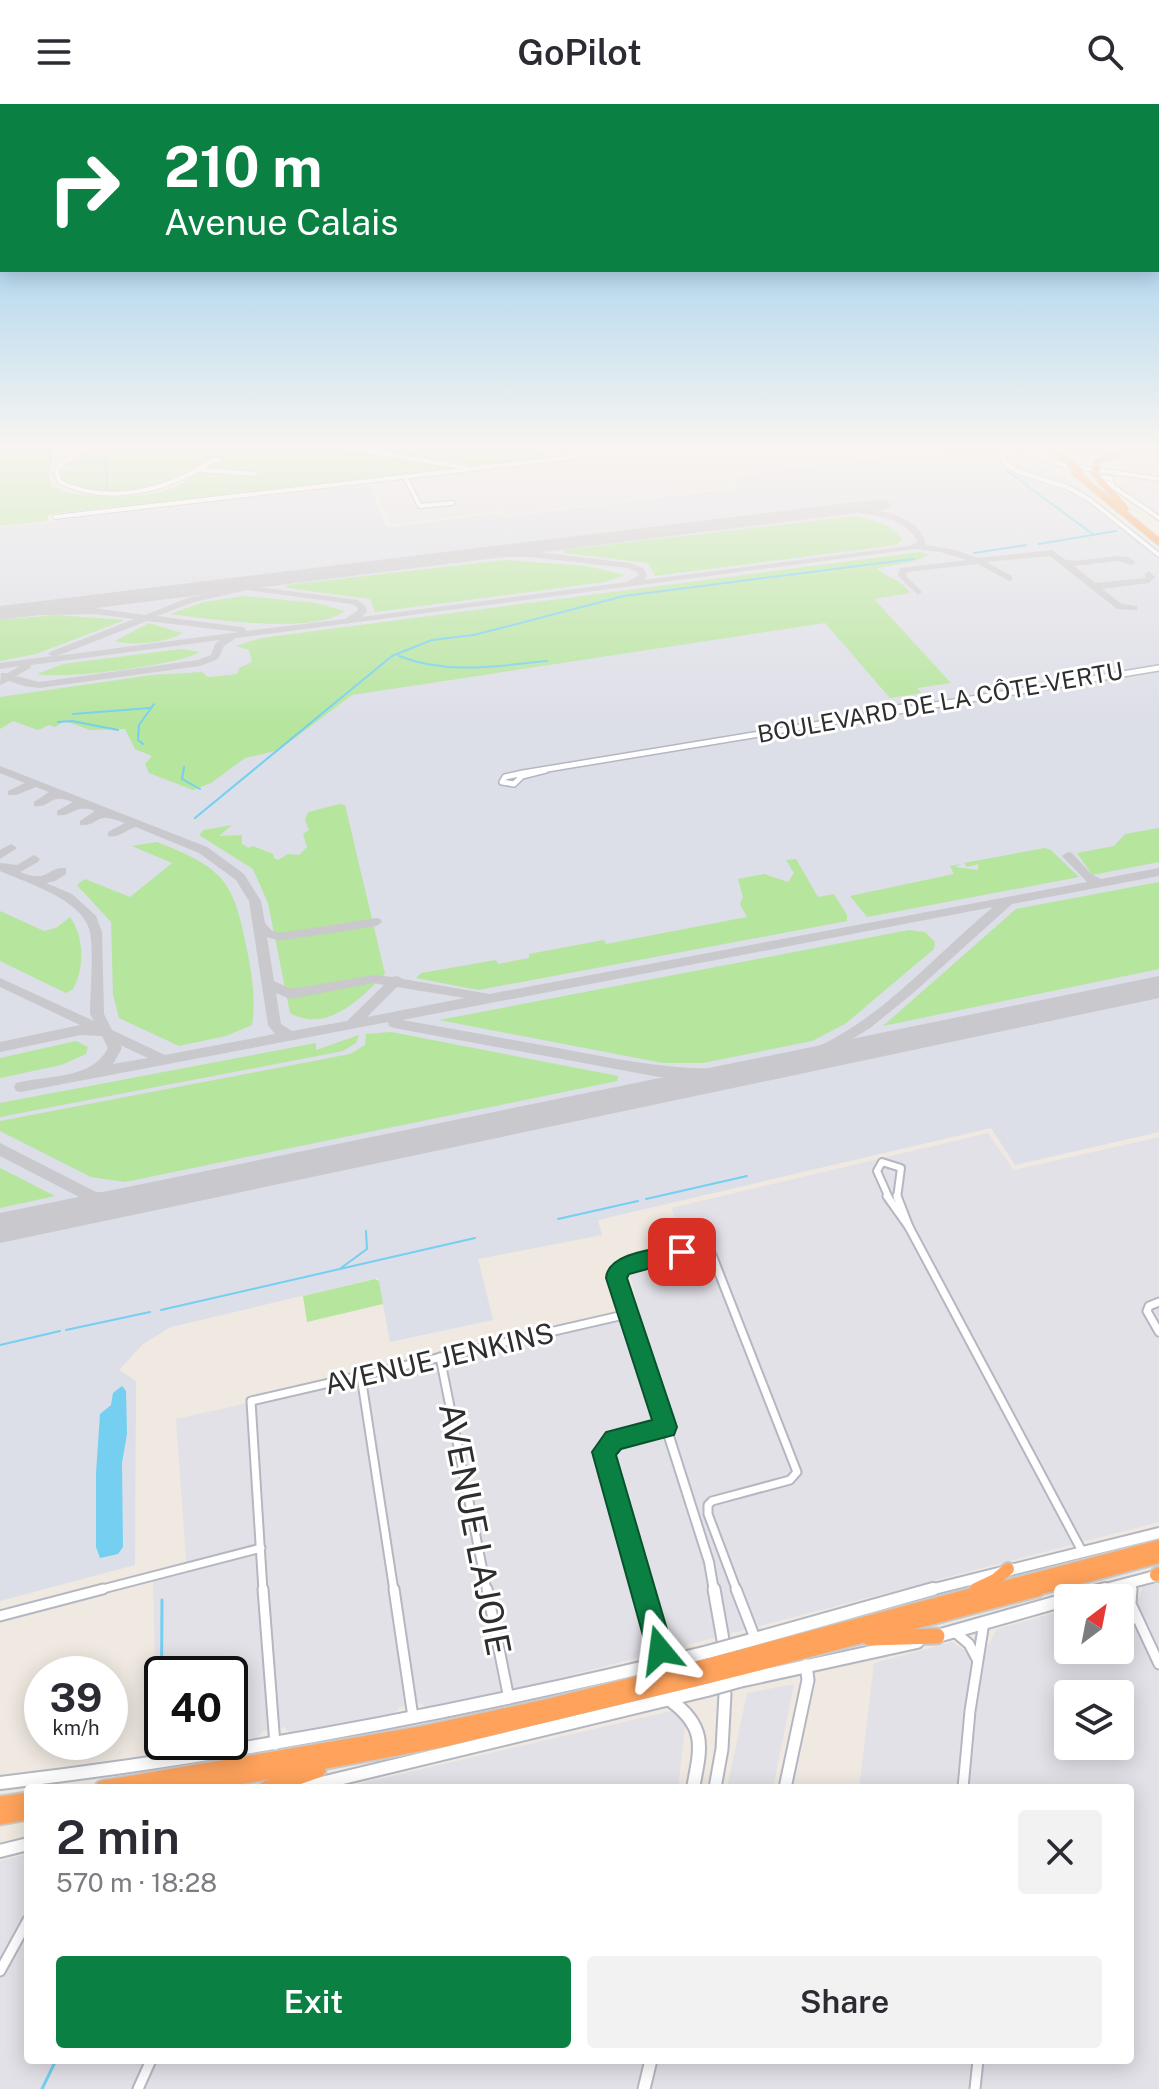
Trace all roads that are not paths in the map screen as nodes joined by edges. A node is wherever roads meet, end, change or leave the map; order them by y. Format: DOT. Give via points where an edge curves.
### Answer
graph roads {
  1 [pos="1142,542"];
  2 [pos="1159,555"];
  3 [pos="1159,666"];
  4 [pos="546,770"];
  5 [pos="909,1227"];
  6 [pos="1159,1302"];
  7 [pos="628,1314"];
  8 [pos="1159,1332"];
  9 [pos="440,1357"];
  10 [pos="361,1376"];
  11 [pos="666,1427"];
  12 [pos="1159,1533"];
  13 [pos="1159,1546"];
  14 [pos="261,1548"];
  15 [pos="1083,1553"];
  16 [pos="1159,1557"];
  17 [pos="1008,1569"];
  18 [pos="1158,1574"];
  19 [pos="1132,1582"];
  20 [pos="1124,1584"];
  21 [pos="945,1602"];
  22 [pos="1054,1603"];
  23 [pos="0,1616"];
  24 [pos="1134,1620"];
  25 [pos="984,1622"];
  26 [pos="1139,1626"];
  27 [pos="954,1631"];
  28 [pos="937,1636"];
  29 [pos="848,1639"];
  30 [pos="723,1640"];
  31 [pos="756,1640"];
  32 [pos="977,1659"];
  33 [pos="664,1663"];
  34 [pos="738,1663"];
  35 [pos="1159,1664"];
  36 [pos="806,1665"];
  37 [pos="707,1671"];
  38 [pos="725,1694"];
  39 [pos="670,1700"];
  40 [pos="509,1701"];
  41 [pos="414,1721"];
  42 [pos="275,1746"];
  43 [pos="351,1759"];
  44 [pos="0,1783"];
  45 [pos="127,1784"];
  46 [pos="204,1784"];
  47 [pos="279,1784"];
  48 [pos="318,1784"];
  49 [pos="694,1784"];
  50 [pos="716,1784"];
  51 [pos="786,1784"];
  52 [pos="963,1784"];
  53 [pos="24,1799"];
  54 [pos="0,1802"];
  55 [pos="24,1813"];
  56 [pos="0,1817"];
  57 [pos="24,1845"];
  58 [pos="0,1851"];
  59 [pos="24,1927"];
  60 [pos="0,1971"];
  61 [pos="149,2064"];
  62 [pos="650,2064"];
  63 [pos="978,2064"];
  64 [pos="138,2089"];
  65 [pos="644,2089"];
  66 [pos="975,2089"];
  1 -- 2 [label="street"];
  3 -- 4 [label="street, BOULEVARD DE LA CÔTE-VERTU"];
  4 -- 4 [label="street, BOULEVARD DE LA CÔTE-VERTU" via="506,777 502,782 512,785 521,776"];
  5 -- 5 [label="street" via="897,1198 902,1171 882,1162 877,1171 882,1186"];
  5 -- 15 [label="street"];
  6 -- 8 [label="street" via="1148,1307"];
  7 -- 9 [label="street, AVENUE JENKINS"];
  7 -- 11 [label="street"];
  7 -- 31 [label="street" via="618,1269 699,1248 712,1254 797,1472 790,1480 708,1505"];
  9 -- 10 [label="street, AVENUE JENKINS"];
  9 -- 40 [label="street, AVENUE LAJOIE"];
  10 -- 14 [label="street, AVENUE JENKINS" via="251,1401"];
  10 -- 41 [label="street"];
  11 -- 30 [label="street" via="709,1562"];
  11 -- 33 [label="street" via="614,1440 604,1452"];
  12 -- 15 [label="main road"];
  13 -- 21 [label="highway"];
  14 -- 23 [label="street"];
  14 -- 42 [label="street"];
  15 -- 17 [label="main road"];
  16 -- 29 [label="highway"];
  17 -- 21 [label="highway"];
  17 -- 31 [label="main road"];
  18 -- 19 [label="main road"];
  19 -- 20 [label="main road"];
  19 -- 26 [label="street" via="1130,1601"];
  21 -- 34 [label="highway"];
  22 -- 25 [label="main road"];
  24 -- 26 [label="street"];
  25 -- 27 [label="main road"];
  25 -- 32 [label="street"];
  26 -- 35 [label="street"];
  27 -- 28 [label="main road"];
  27 -- 32 [label="street"];
  28 -- 29 [label="highway"];
  28 -- 36 [label="main road"];
  29 -- 34 [label="highway"];
  31 -- 34 [label="main road"];
  32 -- 52 [label="street"];
  33 -- 37 [label="main road"];
  33 -- 40 [label="main road"];
  34 -- 36 [label="main road"];
  34 -- 37 [label="highway, bridge"];
  34 -- 37 [label="main road, bridge"];
  36 -- 51 [label="street" via="808,1680"];
  37 -- 39 [label="main road"];
  37 -- 43 [label="highway" via="509,1727"];
  37 -- 45 [label="highway" via="421,1734"];
  38 -- 50 [label="street"];
  39 -- 48 [label="main road"];
  39 -- 49 [label="main road" via="690,1714 699,1729"];
  40 -- 41 [label="main road"];
  41 -- 42 [label="main road"];
  42 -- 44 [label="main road"];
  43 -- 46 [label="highway"];
  43 -- 47 [label="highway"];
  53 -- 54 [label="highway"];
  55 -- 56 [label="highway"];
  57 -- 58 [label="main road"];
  59 -- 60 [label="street"];
  61 -- 64 [label="street"];
  62 -- 65 [label="street"];
  63 -- 66 [label="street"];
}
